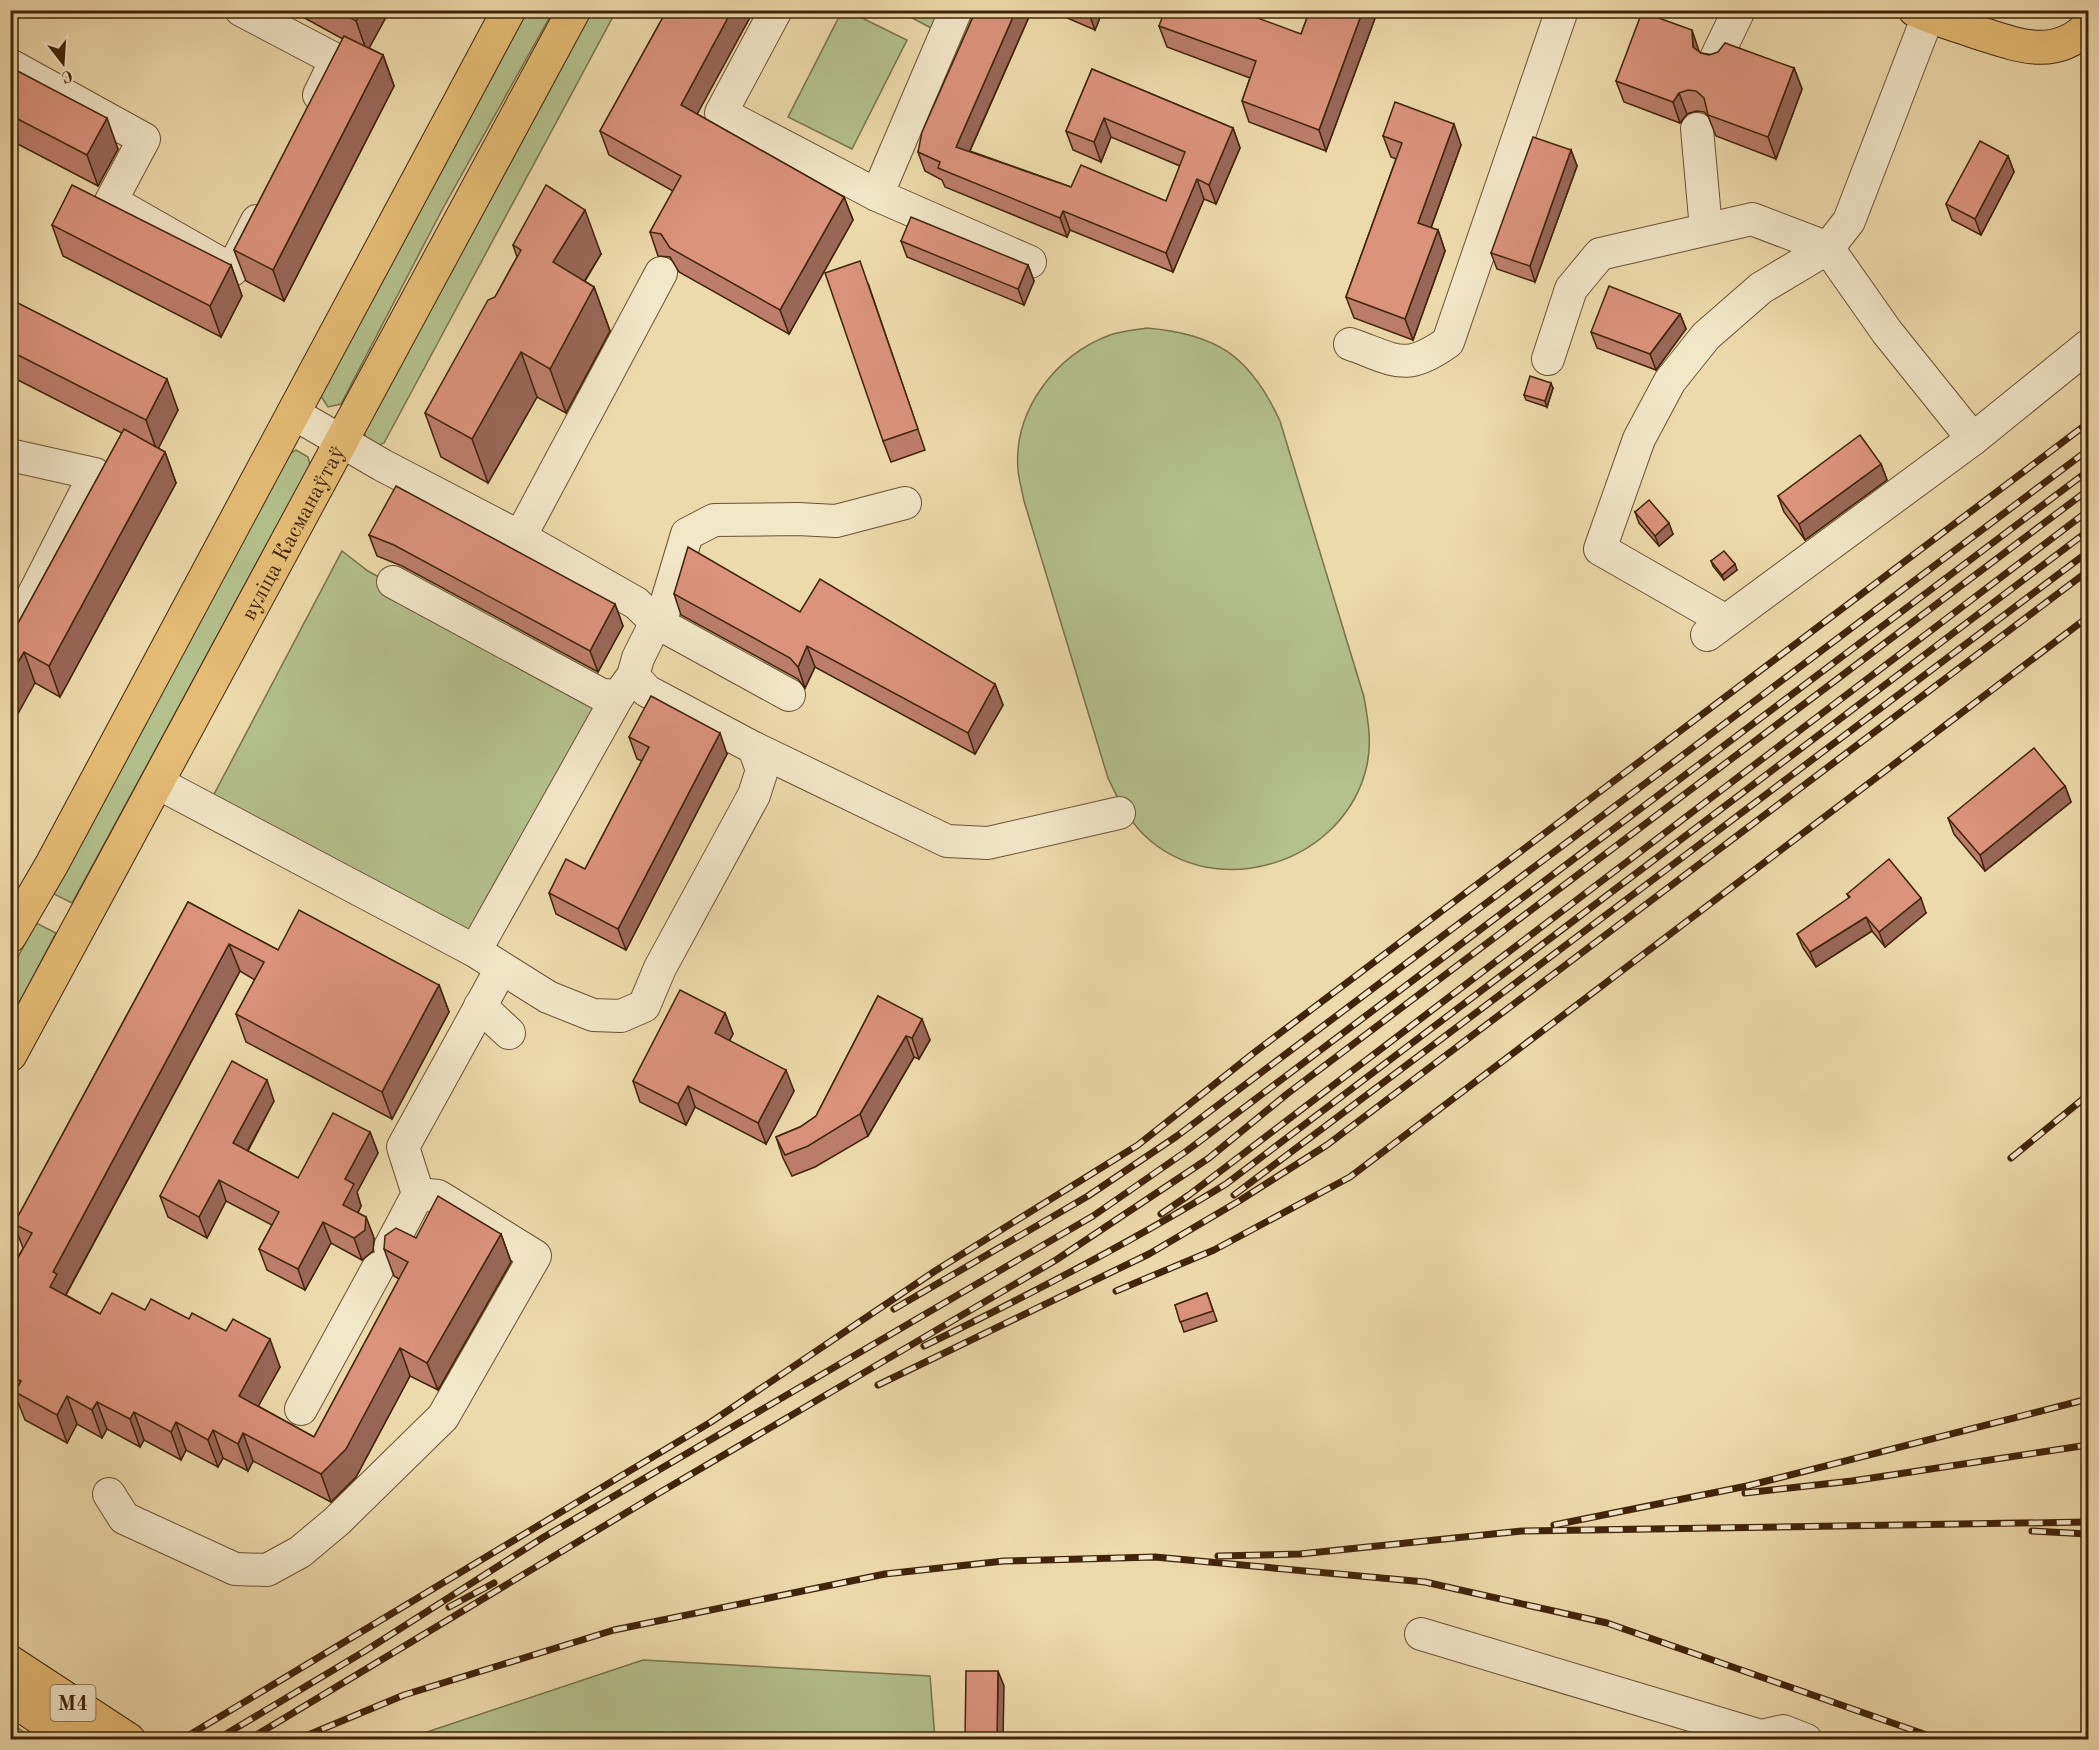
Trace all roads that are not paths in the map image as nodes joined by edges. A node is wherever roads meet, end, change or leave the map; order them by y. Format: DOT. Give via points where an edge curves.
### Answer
graph roads {
  1 [pos="242,10"];
  2 [pos="509,10"];
  3 [pos="574,10"];
  4 [pos="776,10"];
  5 [pos="956,10"];
  6 [pos="1562,10"];
  7 [pos="1739,10"];
  8 [pos="1921,13"];
  9 [pos="2085,36"];
  10 [pos="1716,58"];
  11 [pos="10,65"];
  12 [pos="305,124"];
  13 [pos="1697,129"];
  14 [pos="877,195"];
  15 [pos="269,197"];
  16 [pos="1706,229"];
  17 [pos="1828,248"];
  18 [pos="1030,262"];
  19 [pos="662,273"];
  20 [pos="1350,344"];
  21 [pos="2088,346"];
  22 [pos="1548,359"];
  23 [pos="293,413"];
  24 [pos="1973,439"];
  25 [pos="342,442"];
  26 [pos="10,455"];
  27 [pos="905,503"];
  28 [pos="520,537"];
  29 [pos="393,582"];
  30 [pos="10,621"];
  31 [pos="658,623"];
  32 [pos="626,686"];
  33 [pos="789,695"];
  34 [pos="754,748"];
  35 [pos="158,783"];
  36 [pos="1119,813"];
  37 [pos="10,936"];
  38 [pos="476,951"];
  39 [pos="501,969"];
  40 [pos="480,1006"];
  41 [pos="509,1033"];
  42 [pos="10,1055"];
  43 [pos="418,1194"];
  44 [pos="301,1409"];
  45 [pos="109,1494"];
  46 [pos="1421,1634"];
  47 [pos="14,1664"];
  48 [pos="10,1698"];
  49 [pos="73,1740"];
  50 [pos="129,1740"];
  51 [pos="1806,1740"];
  1 -- 12 [label="lane" via="336,60"];
  2 -- 23 [label="main road"];
  3 -- 25 [label="main road, вуліца Касманаўтаў"];
  4 -- 14 [label="lane" via="721,113"];
  5 -- 14 [label="lane"];
  6 -- 20 [label="lane" via="1448,342 1428,357 1404,363"];
  7 -- 10 [label="lane"];
  8 -- 9 [label="main road" via="2026,48 2050,48"];
  8 -- 17 [label="lane" via="1865,184 1849,221"];
  11 -- 15 [label="lane" via="144,139 111,201 232,270"];
  13 -- 16 [label="lane"];
  14 -- 18 [label="lane"];
  16 -- 17 [label="lane" via="1752,219"];
  16 -- 22 [label="lane" via="1600,254 1571,289"];
  17 -- 24 [label="lane" via="1887,332"];
  17 -- 24 [label="lane" via="1761,288 1706,336 1670,381 1640,440 1600,549 1716,628"];
  19 -- 28 [label="lane"];
  21 -- 24 [label="lane"];
  23 -- 25 [label="lane"];
  23 -- 37 [label="main road"];
  25 -- 28 [label="lane"];
  25 -- 35 [label="main road, вуліца Касманаўтаў"];
  26 -- 30 [label="lane" via="95,474 17,627"];
  27 -- 31 [label="lane" via="836,521 714,520 687,534"];
  28 -- 31 [label="lane" via="636,603"];
  29 -- 32 [label="lane" via="602,695"];
  31 -- 32 [label="lane"];
  31 -- 33 [label="lane"];
  32 -- 34 [label="lane" via="647,691"];
  32 -- 38 [label="lane"];
  34 -- 36 [label="lane" via="947,841 988,843"];
  34 -- 39 [label="lane" via="762,770 754,795 660,968 644,1006 621,1016 593,1015 548,997"];
  35 -- 38 [label="lane"];
  35 -- 42 [label="main road, вуліца Касманаўтаў"];
  38 -- 39 [label="lane"];
  39 -- 40 [label="lane"];
  40 -- 41 [label="lane"];
  40 -- 43 [label="lane" via="403,1147"];
  43 -- 44 [label="lane"];
  43 -- 45 [label="lane" via="438,1196 535,1256 443,1417 337,1521 300,1552 267,1570 235,1569 124,1518"];
  46 -- 51 [label="lane" via="1761,1736 1783,1731"];
  47 -- 50 [label="main road, М4"];
  48 -- 49 [label="main road, М4"];
}
